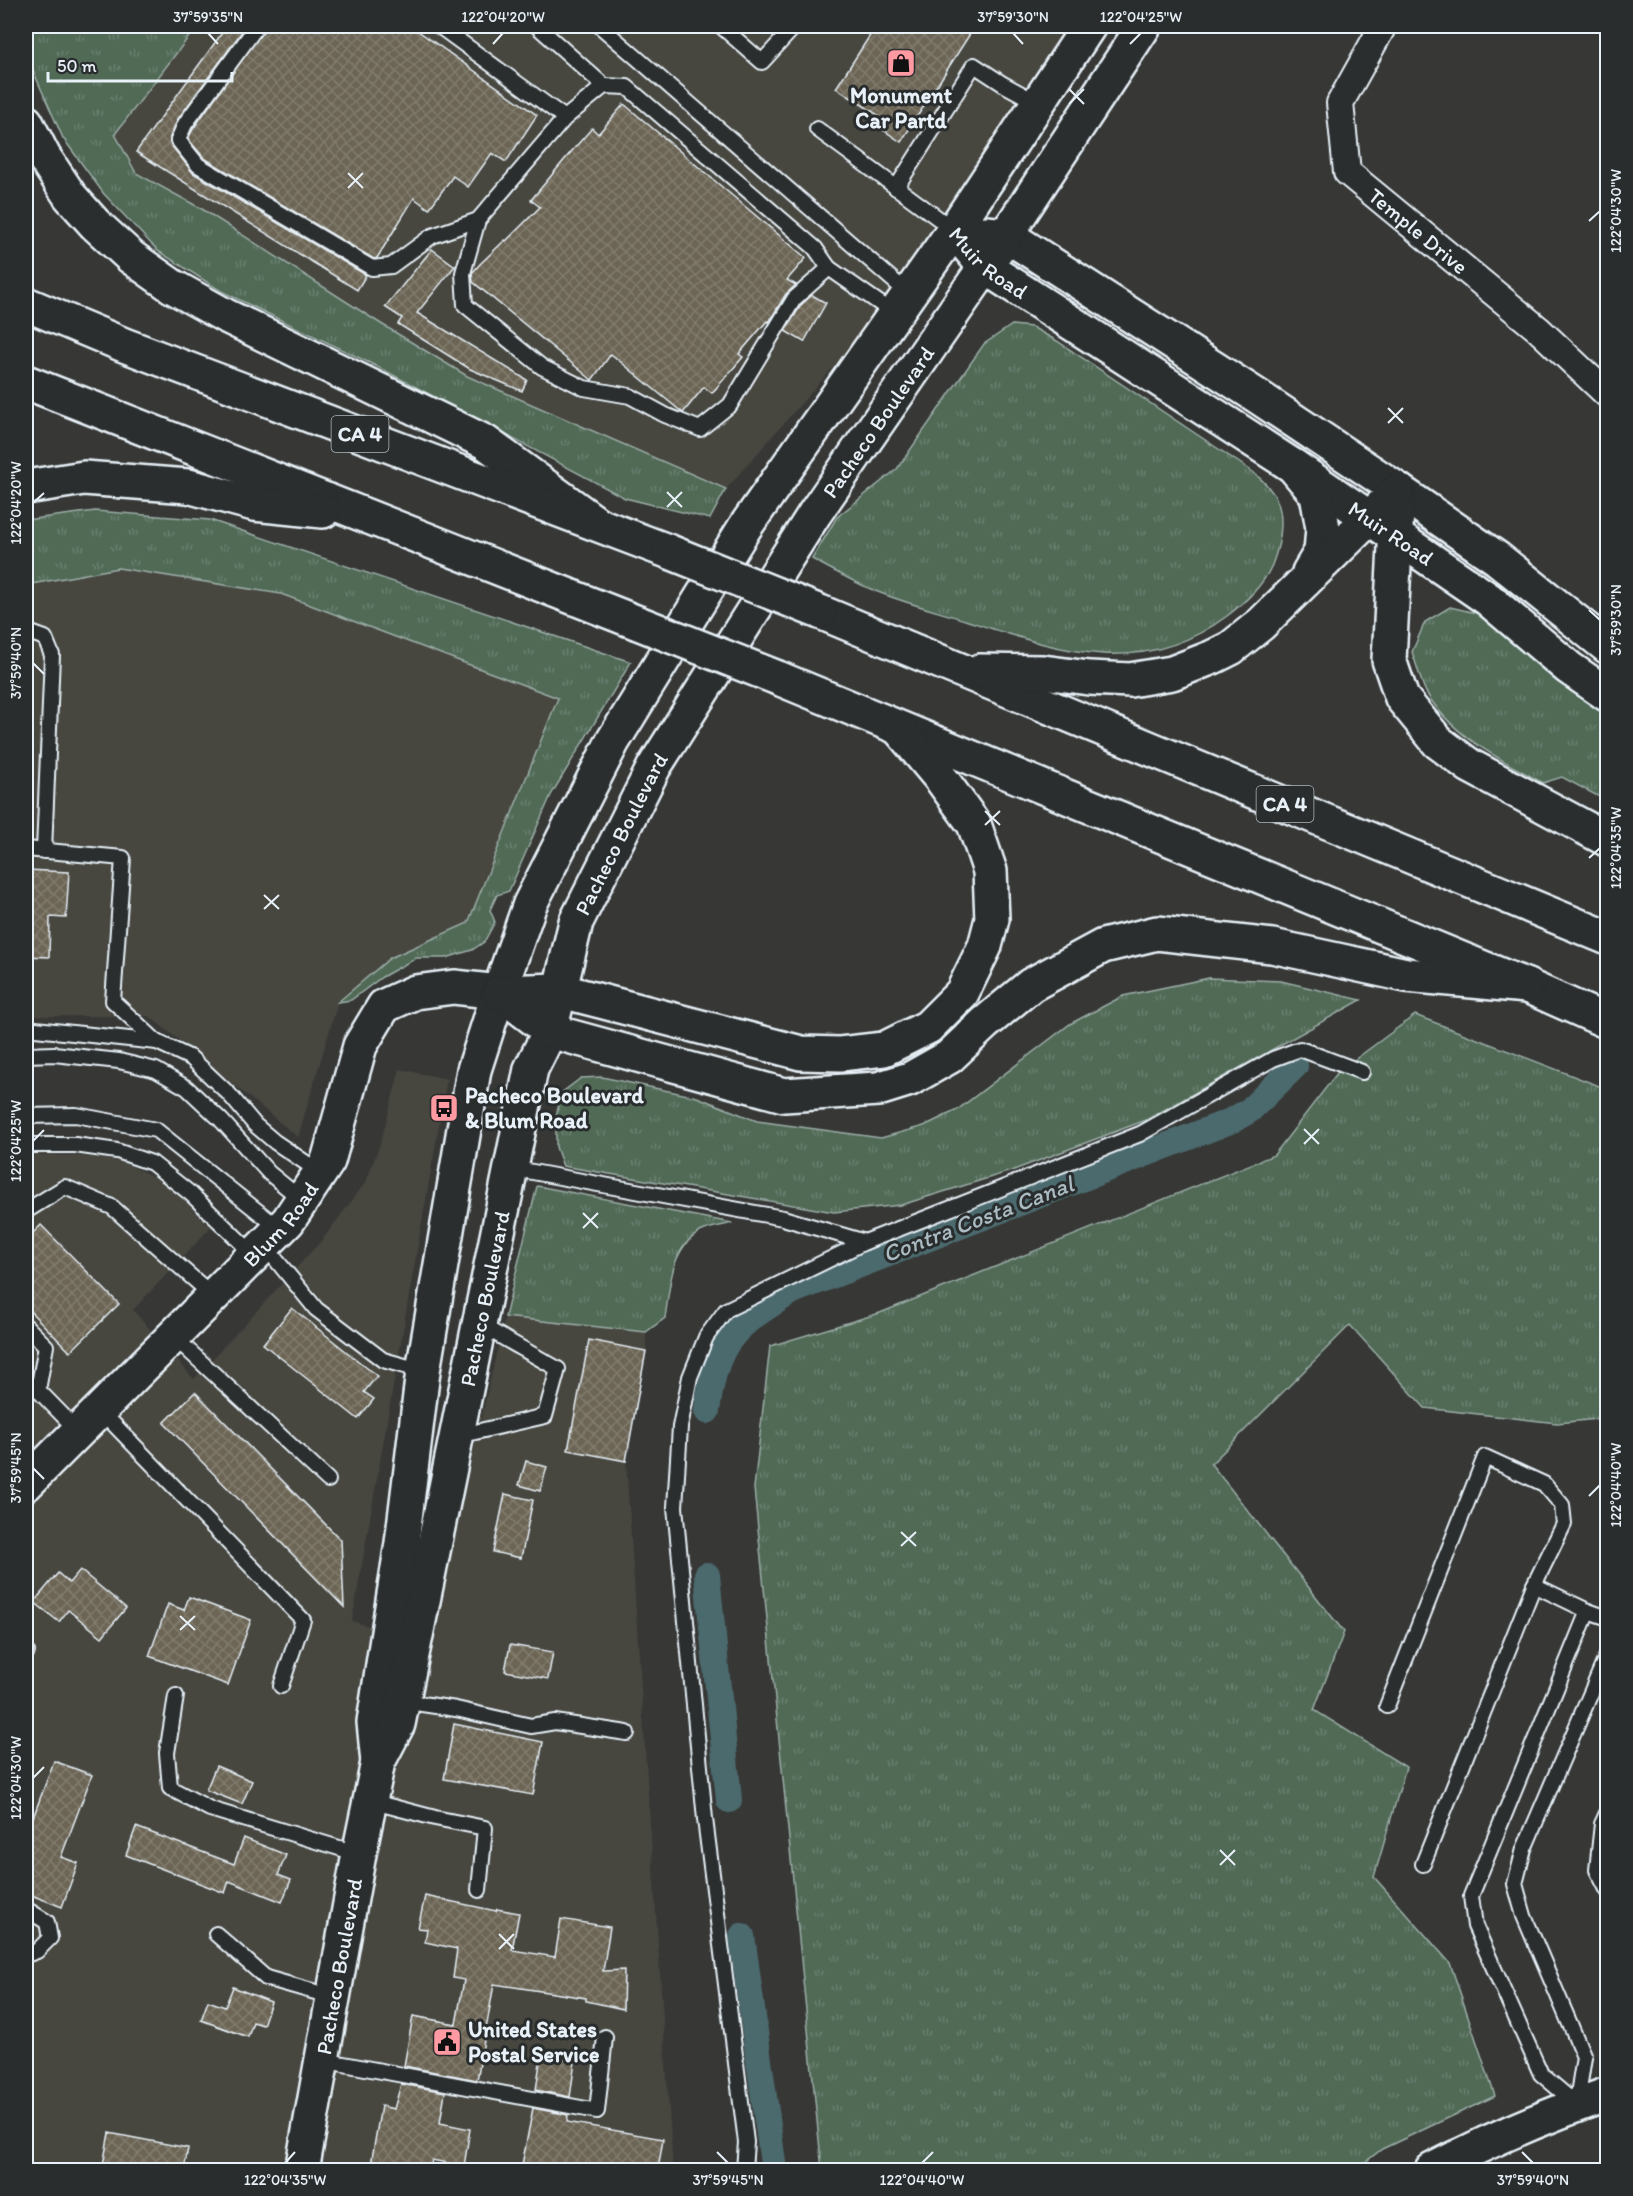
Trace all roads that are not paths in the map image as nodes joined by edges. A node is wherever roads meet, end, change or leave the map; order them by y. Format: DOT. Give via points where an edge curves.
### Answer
graph roads {
  1 [pos="257,26"];
  2 [pos="439,26"];
  3 [pos="537,26"];
  4 [pos="600,26"];
  5 [pos="721,26"];
  6 [pos="795,26"];
  7 [pos="1089,26"];
  8 [pos="1144,26"];
  9 [pos="1383,26"];
  10 [pos="604,86"];
  11 [pos="1038,103"];
  12 [pos="565,118"];
  13 [pos="26,122"];
  14 [pos="817,129"];
  15 [pos="896,188"];
  16 [pos="478,220"];
  17 [pos="954,230"];
  18 [pos="1006,235"];
  19 [pos="985,267"];
  20 [pos="829,268"];
  21 [pos="26,304"];
  22 [pos="902,304"];
  23 [pos="26,381"];
  24 [pos="1608,395"];
  25 [pos="1293,466"];
  26 [pos="26,487"];
  27 [pos="1398,490"];
  28 [pos="364,515"];
  29 [pos="1368,518"];
  30 [pos="596,523"];
  31 [pos="1396,536"];
  32 [pos="1304,582"];
  33 [pos="26,634"];
  34 [pos="1608,647"];
  35 [pos="962,671"];
  36 [pos="1608,695"];
  37 [pos="898,728"];
  38 [pos="1608,840"];
  39 [pos="26,849"];
  40 [pos="44,851"];
  41 [pos="1608,938"];
  42 [pos="1527,986"];
  43 [pos="558,990"];
  44 [pos="499,992"];
  45 [pos="1608,1022"];
  46 [pos="26,1028"];
  47 [pos="550,1031"];
  48 [pos="157,1042"];
  49 [pos="26,1055"];
  50 [pos="1362,1072"];
  51 [pos="26,1116"];
  52 [pos="26,1145"];
  53 [pos="511,1168"];
  54 [pos="321,1173"];
  55 [pos="302,1200"];
  56 [pos="26,1211"];
  57 [pos="865,1242"];
  58 [pos="266,1243"];
  59 [pos="213,1296"];
  60 [pos="479,1324"];
  61 [pos="26,1326"];
  62 [pos="173,1336"];
  63 [pos="423,1371"];
  64 [pos="32,1389"];
  65 [pos="89,1420"];
  66 [pos="458,1437"];
  67 [pos="328,1480"];
  68 [pos="26,1484"];
  69 [pos="1534,1585"];
  70 [pos="1588,1611"];
  71 [pos="1608,1618"];
  72 [pos="1608,1653"];
  73 [pos="281,1686"];
  74 [pos="176,1696"];
  75 [pos="402,1701"];
  76 [pos="1386,1706"];
  77 [pos="627,1733"];
  78 [pos="378,1762"];
  79 [pos="370,1801"];
  80 [pos="1608,1811"];
  81 [pos="359,1854"];
  82 [pos="1423,1864"];
  83 [pos="479,1890"];
  84 [pos="1608,1891"];
  85 [pos="26,1910"];
  86 [pos="216,1934"];
  87 [pos="26,1955"];
  88 [pos="333,1998"];
  89 [pos="605,2037"];
  90 [pos="322,2060"];
  91 [pos="1608,2094"];
  92 [pos="1577,2104"];
  93 [pos="302,2170"];
  94 [pos="744,2170"];
  95 [pos="1432,2170"];
  1 -- 16 [label="lane" via="185,124 178,140 198,165 372,268 391,266 432,236"];
  2 -- 12 [label="lane"];
  3 -- 10 [label="lane"];
  4 -- 22 [label="lane"];
  5 -- 6 [label="lane" via="762,62"];
  7 -- 11 [label="main road, Pacheco Boulevard"];
  8 -- 18 [label="main road, Pacheco Boulevard"];
  9 -- 24 [label="street, Temple Drive" via="1340,103 1347,172 1538,329"];
  10 -- 12 [label="lane"];
  10 -- 20 [label="lane" via="627,87 814,248"];
  11 -- 15 [label="lane" via="974,65"];
  11 -- 17 [label="main road, Pacheco Boulevard"];
  12 -- 16 [label="lane"];
  13 -- 30 [label="main road" via="70,196 131,257 172,286 485,442"];
  14 -- 15 [label="lane"];
  15 -- 17 [label="lane"];
  16 -- 20 [label="lane" via="463,273 465,305 542,367 584,388 630,396 700,429 730,405 794,299"];
  17 -- 18 [label="main road, Muir Road"];
  17 -- 19 [label="main road, Muir Road"];
  17 -- 22 [label="main road, Pacheco Boulevard"];
  18 -- 19 [label="main road, Pacheco Boulevard"];
  18 -- 27 [label="main road, Muir Road"];
  19 -- 25 [label="main road, Muir Road"];
  19 -- 43 [label="main road, Pacheco Boulevard" via="815,513 654,767 576,922"];
  20 -- 22 [label="lane"];
  21 -- 30 [label="main road, CA 4" via="124,345"];
  22 -- 44 [label="main road, Pacheco Boulevard" via="745,527 613,741 530,904"];
  23 -- 28 [label="main road"];
  25 -- 29 [label="main road, Muir Road"];
  25 -- 32 [label="main road" via="1317,495 1323,528 1321,552"];
  26 -- 28 [label="main road" via="84,478 188,486 254,504"];
  27 -- 29 [label="main road"];
  27 -- 31 [label="main road"];
  27 -- 34 [label="main road, Muir Road" via="1498,559"];
  28 -- 37 [label="main road, bridge"];
  29 -- 31 [label="main road, Muir Road"];
  29 -- 32 [label="main road"];
  30 -- 35 [label="main road, CA 4, bridge"];
  31 -- 36 [label="main road, Muir Road" via="1488,599 1569,668"];
  31 -- 38 [label="main road" via="1389,660 1402,698 1438,742 1470,766"];
  32 -- 35 [label="main road" via="1231,648 1172,673 1130,681 1043,672"];
  33 -- 40 [label="lane" via="45,638 52,655"];
  35 -- 41 [label="main road, CA 4"];
  37 -- 42 [label="main road"];
  37 -- 43 [label="main road, Blum Road" via="975,824 990,871 992,919 985,946 962,993 928,1027 884,1049 801,1053"];
  39 -- 40 [label="lane"];
  40 -- 48 [label="lane" via="123,858 113,1001"];
  42 -- 45 [label="main road"];
  42 -- 47 [label="main road" via="1406,975 1272,946 1157,933 1103,946 1031,985 949,1057 910,1079 878,1089 784,1095"];
  43 -- 44 [label="main road, Blum Road"];
  43 -- 47 [label="main road, Pacheco Boulevard"];
  44 -- 47 [label="main road"];
  44 -- 54 [label="main road, Blum Road" via="454,987 415,992 384,1006 360,1046 328,1161"];
  44 -- 63 [label="main road, Pacheco Boulevard" via="474,1070"];
  46 -- 48 [label="lane"];
  47 -- 53 [label="main road, Pacheco Boulevard" via="531,1069"];
  48 -- 54 [label="lane" via="190,1058 255,1125"];
  49 -- 55 [label="lane" via="119,1061 156,1070 187,1088 268,1173"];
  50 -- 57 [label="lane" via="1300,1049 1273,1059 1140,1134"];
  51 -- 58 [label="lane" via="76,1115 156,1130"];
  52 -- 58 [label="lane" via="117,1150 152,1163"];
  53 -- 57 [label="lane" via="783,1218"];
  53 -- 60 [label="main road, Pacheco Boulevard"];
  54 -- 55 [label="main road, Blum Road"];
  55 -- 58 [label="main road, Blum Road"];
  56 -- 59 [label="lane" via="65,1187 112,1207"];
  57 -- 94 [label="lane" via="726,1310 706,1337 690,1377 680,1427 675,1507 705,1819 746,2142"];
  58 -- 59 [label="main road, Blum Road"];
  58 -- 63 [label="lane" via="316,1309 382,1360"];
  59 -- 62 [label="main road, Blum Road"];
  60 -- 66 [label="main road, Pacheco Boulevard"];
  60 -- 66 [label="lane" via="558,1369 545,1416"];
  61 -- 64 [label="lane" via="46,1346"];
  62 -- 65 [label="main road, Blum Road"];
  62 -- 67 [label="lane"];
  63 -- 78 [label="main road, Pacheco Boulevard" via="375,1722"];
  64 -- 65 [label="lane"];
  65 -- 68 [label="main road, Blum Road"];
  65 -- 73 [label="lane" via="303,1620"];
  66 -- 75 [label="main road, Pacheco Boulevard"];
  69 -- 70 [label="lane"];
  69 -- 76 [label="lane" via="1564,1524 1562,1505 1544,1484 1485,1457"];
  69 -- 82 [label="lane"];
  70 -- 71 [label="lane"];
  70 -- 92 [label="lane" via="1471,1896 1475,1926 1541,2074"];
  72 -- 92 [label="lane" via="1524,1849 1515,1884 1524,1916 1584,2057"];
  74 -- 81 [label="lane" via="167,1753 170,1788 210,1809"];
  75 -- 77 [label="lane" via="531,1726 555,1722"];
  75 -- 78 [label="main road, Pacheco Boulevard" via="398,1724"];
  78 -- 79 [label="main road, Pacheco Boulevard"];
  79 -- 81 [label="main road, Pacheco Boulevard"];
  79 -- 83 [label="lane" via="485,1828"];
  80 -- 84 [label="lane" via="1602,1824 1597,1870"];
  81 -- 88 [label="main road, Pacheco Boulevard"];
  85 -- 87 [label="lane" via="47,1922 50,1938 37,1951"];
  86 -- 88 [label="lane" via="266,1978"];
  88 -- 90 [label="main road, Pacheco Boulevard"];
  89 -- 90 [label="lane" via="597,2111"];
  90 -- 93 [label="main road, Pacheco Boulevard"];
  91 -- 92 [label="main road"];
  92 -- 95 [label="main road" via="1473,2148"];
}
